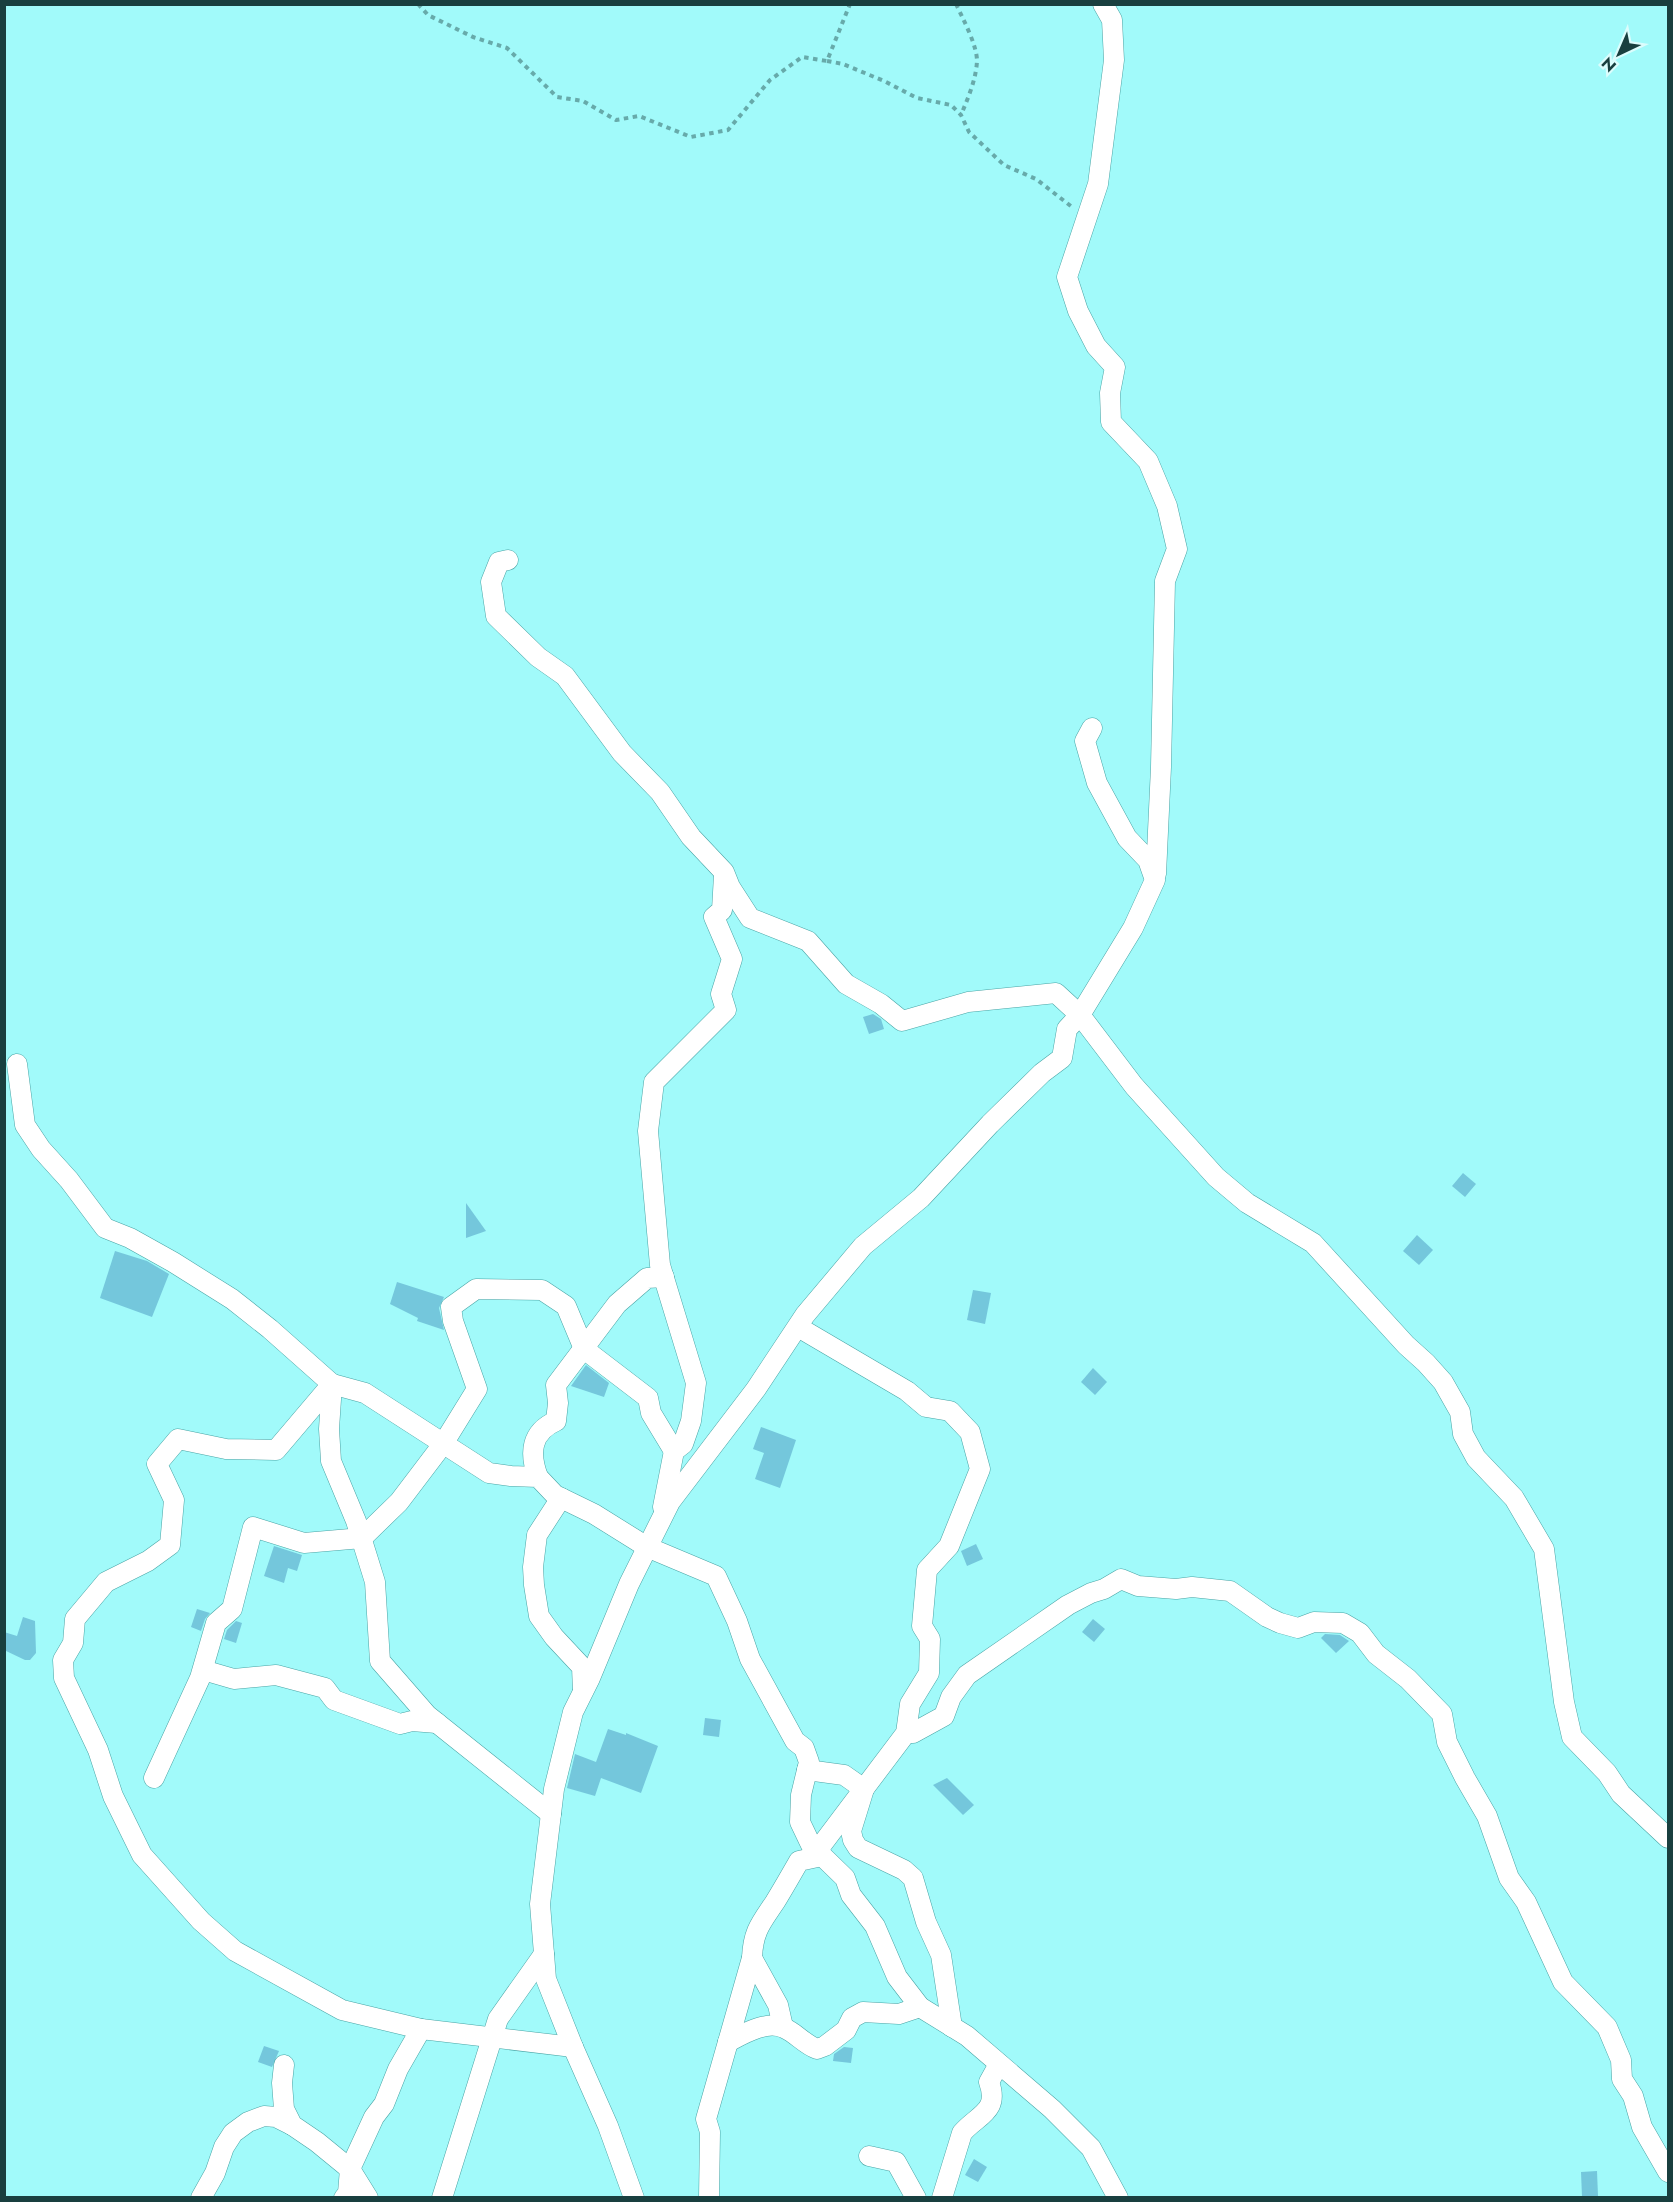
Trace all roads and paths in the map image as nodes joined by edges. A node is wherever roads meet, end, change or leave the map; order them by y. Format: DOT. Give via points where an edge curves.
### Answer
graph roads {
  1 [pos="418,4"];
  2 [pos="850,4"];
  3 [pos="956,4"];
  4 [pos="1103,4"];
  5 [pos="826,61"];
  6 [pos="961,115"];
  7 [pos="1086,219"];
  8 [pos="508,560"];
  9 [pos="1092,728"];
  10 [pos="724,872"];
  11 [pos="1155,880"];
  12 [pos="1080,1015"];
  13 [pos="17,1064"];
  14 [pos="664,1277"];
  15 [pos="798,1327"];
  16 [pos="584,1349"];
  17 [pos="332,1384"];
  18 [pos="443,1444"];
  19 [pos="674,1451"];
  20 [pos="538,1477"];
  21 [pos="561,1498"];
  22 [pos="660,1521"];
  23 [pos="362,1538"];
  24 [pos="647,1547"];
  25 [pos="203,1670"];
  26 [pos="583,1692"];
  27 [pos="437,1723"];
  28 [pos="906,1733"];
  29 [pos="807,1770"];
  30 [pos="154,1778"];
  31 [pos="864,1789"];
  32 [pos="551,1814"];
  33 [pos="1668,1838"];
  34 [pos="820,1854"];
  35 [pos="544,1954"];
  36 [pos="752,1958"];
  37 [pos="920,2007"];
  38 [pos="783,2027"];
  39 [pos="952,2027"];
  40 [pos="421,2029"];
  41 [pos="493,2038"];
  42 [pos="728,2042"];
  43 [pos="573,2047"];
  44 [pos="999,2064"];
  45 [pos="284,2065"];
  46 [pos="292,2125"];
  47 [pos="869,2156"];
  48 [pos="350,2169"];
  49 [pos="1668,2172"];
  50 [pos="201,2198"];
  51 [pos="344,2198"];
  52 [pos="368,2198"];
  53 [pos="442,2198"];
  54 [pos="634,2198"];
  55 [pos="710,2198"];
  56 [pos="916,2198"];
  57 [pos="942,2198"];
  58 [pos="1118,2198"];
  1 -- 5 [label="path" via="428,15 507,48 557,98 583,101 616,120 639,116 691,137 728,130 770,80 802,57"];
  2 -- 5 [label="path"];
  3 -- 6 [label="path" via="977,59 973,85"];
  4 -- 7 [label="street" via="1112,20 1114,60 1098,184"];
  5 -- 6 [label="path" via="843,64 917,98 951,105"];
  6 -- 7 [label="path" via="969,132 1004,165 1036,179"];
  7 -- 11 [label="street" via="1067,277 1078,311 1096,346 1115,367 1110,393 1111,422 1148,461 1167,506 1177,549 1165,581"];
  8 -- 10 [label="street" via="499,562 491,582 496,616 538,657 565,676 622,753 660,792 691,837"];
  9 -- 11 [label="street" via="1085,741 1097,783 1127,838 1148,860"];
  10 -- 12 [label="street" via="750,918 808,941 846,984 902,1021 968,1002 1056,993"];
  10 -- 14 [label="street" via="722,910 714,917 732,958 721,994 726,1010 654,1082 648,1131"];
  11 -- 12 [label="street" via="1133,928"];
  12 -- 15 [label="street" via="1067,1029 1062,1058 990,1124 921,1198 863,1246"];
  12 -- 33 [label="street" via="1134,1086 1216,1177 1247,1203 1313,1242 1443,1382 1460,1413 1463,1434 1476,1458 1514,1498 1544,1548 1572,1737 1608,1773 1621,1794"];
  13 -- 17 [label="street" via="25,1125 105,1228 173,1262 232,1299"];
  14 -- 16 [label="street" via="647,1278 633,1288"];
  14 -- 19 [label="street" via="696,1383 691,1421 683,1444"];
  15 -- 22 [label="street"];
  15 -- 28 [label="street" via="907,1391 926,1407 950,1412 970,1432 980,1469 949,1546 927,1570 922,1626 930,1639 929,1672 910,1704"];
  16 -- 18 [label="street" via="566,1306 542,1290 476,1289 452,1307 453,1321 477,1389"];
  16 -- 19 [label="street" via="648,1398 651,1413"];
  16 -- 20 [label="street" via="556,1385 556,1421 545,1426 532,1446"];
  17 -- 18 [label="street" via="365,1393"];
  17 -- 23 [label="street" via="331,1461"];
  17 -- 40 [label="street" via="276,1450 226,1449 178,1439 166,1452 157,1464 174,1500 170,1545 106,1582 75,1619 73,1643 63,1660 64,1678 142,1855 201,1921 235,1951 342,2010"];
  18 -- 20 [label="street" via="489,1473"];
  18 -- 23 [label="street" via="399,1502"];
  19 -- 22 [label="street"];
  20 -- 21 [label="street"];
  21 -- 24 [label="street"];
  21 -- 26 [label="street" via="537,1535 534,1585 539,1616 582,1667"];
  22 -- 24 [label="street"];
  23 -- 25 [label="street" via="304,1543 253,1527 232,1609 216,1623"];
  23 -- 27 [label="street" via="375,1582 380,1661"];
  24 -- 26 [label="street"];
  24 -- 29 [label="street" via="716,1576 750,1659 795,1741 804,1748 809,1762"];
  25 -- 27 [label="street" via="234,1679 276,1675 325,1688 334,1700 400,1724"];
  25 -- 30 [label="street"];
  26 -- 32 [label="street" via="573,1712"];
  27 -- 32 [label="street"];
  28 -- 31 [label="street"];
  28 -- 49 [label="street" via="944,1716 951,1697 967,1675 1068,1605 1121,1579 1138,1586 1230,1591 1268,1617 1298,1628 1314,1622 1343,1623 1360,1633 1376,1654 1408,1679 1442,1714 1447,1742 1487,1816 1509,1878 1526,1902 1563,1982 1607,2027 1621,2060 1622,2079 1634,2096 1642,2127"];
  29 -- 31 [label="street" via="844,1775"];
  29 -- 34 [label="street" via="800,1822"];
  31 -- 34 [label="street"];
  31 -- 39 [label="street" via="851,1831 853,1840 858,1848 913,1878 926,1922 942,1955"];
  32 -- 35 [label="street" via="540,1904"];
  34 -- 36 [label="street" via="799,1861 760,1922"];
  34 -- 37 [label="street" via="845,1878 851,1895 875,1926 897,1977"];
  35 -- 41 [label="street" via="498,2019"];
  35 -- 43 [label="street" via="546,1979"];
  36 -- 38 [label="street" via="778,2005"];
  36 -- 42 [label="street"];
  37 -- 38 [label="street" via="899,2014 863,2012 852,2018 846,2030 817,2049"];
  37 -- 39 [label="street"];
  38 -- 42 [label="street" via="758,2027"];
  39 -- 44 [label="street"];
  40 -- 41 [label="street"];
  40 -- 48 [label="street"];
  41 -- 43 [label="street"];
  41 -- 53 [label="street"];
  42 -- 55 [label="street" via="706,2119 710,2132"];
  43 -- 54 [label="street"];
  44 -- 57 [label="street" via="988,2082 991,2106 962,2133"];
  44 -- 58 [label="street" via="1091,2148"];
  45 -- 46 [label="street" via="284,2109"];
  46 -- 48 [label="street"];
  46 -- 50 [label="street" via="264,2116 233,2133"];
  47 -- 56 [label="street" via="896,2162"];
  48 -- 51 [label="street"];
  48 -- 52 [label="street"];
}
